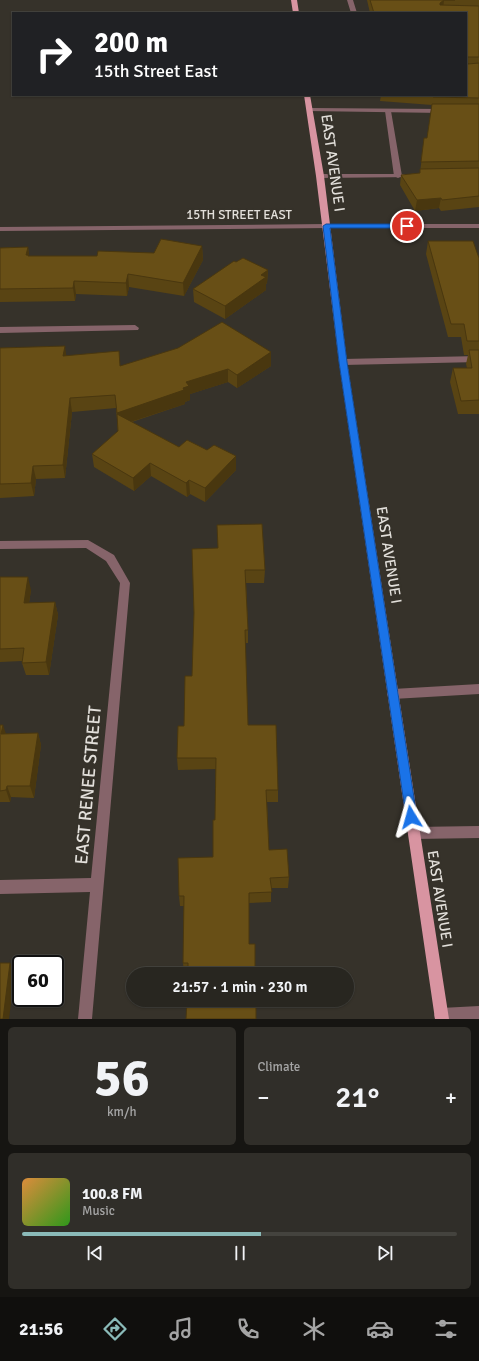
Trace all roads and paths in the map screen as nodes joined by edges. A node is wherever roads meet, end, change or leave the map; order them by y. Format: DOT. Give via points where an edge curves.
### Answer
graph roads {
  1 [pos="294,0"];
  2 [pos="350,0"];
  3 [pos="296,12"];
  4 [pos="354,12"];
  5 [pos="308,96"];
  6 [pos="310,110"];
  7 [pos="388,111"];
  8 [pos="449,111"];
  9 [pos="320,176"];
  10 [pos="398,176"];
  11 [pos="420,176"];
  12 [pos="326,226"];
  13 [pos="479,226"];
  14 [pos="0,229"];
  15 [pos="134,328"];
  16 [pos="0,330"];
  17 [pos="479,359"];
  18 [pos="343,362"];
  19 [pos="0,545"];
  20 [pos="479,689"];
  21 [pos="393,694"];
  22 [pos="479,832"];
  23 [pos="414,833"];
  24 [pos="97,885"];
  25 [pos="0,887"];
  26 [pos="479,1013"];
  27 [pos="441,1017"];
  28 [pos="85,1019"];
  1 -- 3 [label="main road"];
  2 -- 4 [label="street"];
  5 -- 6 [label="main road, EAST AVENUE I"];
  6 -- 7 [label="street"];
  6 -- 9 [label="main road, EAST AVENUE I"];
  7 -- 8 [label="street"];
  7 -- 10 [label="street"];
  9 -- 10 [label="street"];
  9 -- 12 [label="main road, EAST AVENUE I"];
  10 -- 11 [label="street"];
  12 -- 13 [label="street, 15TH STREET EAST"];
  12 -- 14 [label="street, 15TH STREET EAST"];
  12 -- 18 [label="main road, EAST AVENUE I"];
  15 -- 16 [label="street"];
  17 -- 18 [label="street"];
  18 -- 21 [label="main road, EAST AVENUE I"];
  19 -- 24 [label="street, EAST RENEE STREET" via="88,544 110,558 125,583"];
  20 -- 21 [label="street"];
  21 -- 23 [label="main road, EAST AVENUE I"];
  22 -- 23 [label="street"];
  23 -- 27 [label="main road, EAST AVENUE I"];
  24 -- 25 [label="street"];
  24 -- 28 [label="street, EAST RENEE STREET"];
  26 -- 27 [label="street"];
}
